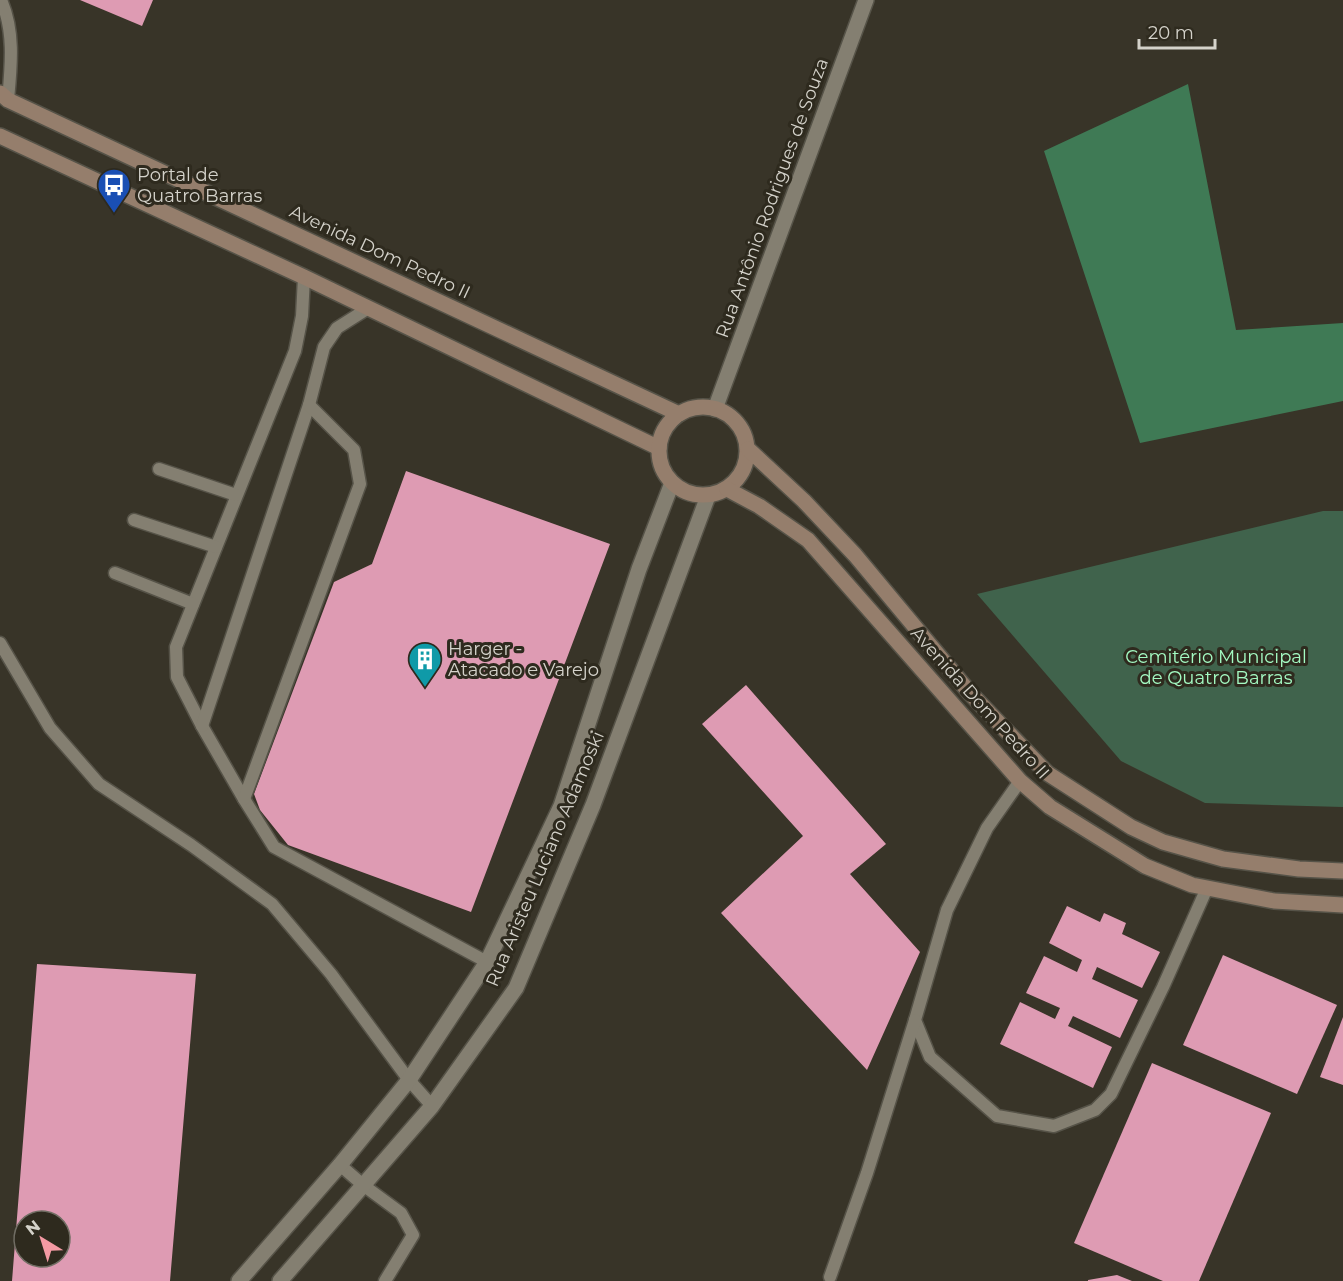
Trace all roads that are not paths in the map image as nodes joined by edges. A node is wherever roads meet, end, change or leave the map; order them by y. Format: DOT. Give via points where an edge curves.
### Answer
graph roads {
  1 [pos="1,0"];
  2 [pos="866,0"];
  3 [pos="4,96"];
  4 [pos="0,136"];
  5 [pos="304,277"];
  6 [pos="367,309"];
  7 [pos="309,405"];
  8 [pos="715,409"];
  9 [pos="679,414"];
  10 [pos="659,448"];
  11 [pos="748,449"];
  12 [pos="159,469"];
  13 [pos="672,483"];
  14 [pos="727,489"];
  15 [pos="236,495"];
  16 [pos="708,496"];
  17 [pos="134,520"];
  18 [pos="216,547"];
  19 [pos="115,573"];
  20 [pos="193,604"];
  21 [pos="0,644"];
  22 [pos="202,726"];
  23 [pos="1020,781"];
  24 [pos="244,799"];
  25 [pos="1343,871"];
  26 [pos="1207,888"];
  27 [pos="1343,905"];
  28 [pos="487,962"];
  29 [pos="915,1020"];
  30 [pos="409,1080"];
  31 [pos="432,1106"];
  32 [pos="340,1165"];
  33 [pos="363,1185"];
  34 [pos="830,1277"];
  35 [pos="239,1281"];
  36 [pos="280,1281"];
  37 [pos="385,1281"];
  1 -- 3 [label="lane" via="12,53"];
  2 -- 8 [label="street, Rua Antônio Rodrigues de Souza"];
  3 -- 9 [label="main road, Avenida Dom Pedro II"];
  4 -- 5 [label="main road"];
  5 -- 6 [label="main road"];
  5 -- 15 [label="lane" via="295,351"];
  6 -- 7 [label="lane" via="337,328 324,348"];
  6 -- 10 [label="main road"];
  7 -- 22 [label="lane"];
  7 -- 24 [label="lane" via="354,450 360,484"];
  8 -- 9 [label="main road" via="696,408"];
  8 -- 11 [label="main road, Avenida Dom Pedro II" via="732,417 743,431"];
  9 -- 10 [label="main road" via="665,429"];
  10 -- 13 [label="main road" via="662,467"];
  11 -- 14 [label="main road" via="743,472"];
  11 -- 25 [label="main road, Avenida Dom Pedro II" via="855,555 970,693 1047,773 1131,827 1163,842 1223,859"];
  12 -- 15 [label="lane"];
  13 -- 16 [label="main road" via="689,494"];
  13 -- 28 [label="street, Rua Aristeu Luciano Adamoski" via="639,569 561,806"];
  14 -- 16 [label="main road"];
  14 -- 23 [label="main road, Avenida Dom Pedro II" via="808,540"];
  15 -- 18 [label="lane"];
  16 -- 31 [label="street, Rua Aristeu Luciano Adamoski" via="593,805 516,988"];
  17 -- 18 [label="lane"];
  18 -- 20 [label="lane"];
  19 -- 20 [label="lane"];
  20 -- 22 [label="lane" via="176,647 177,677"];
  21 -- 30 [label="lane" via="50,728 99,784 272,904 331,974"];
  22 -- 24 [label="lane"];
  23 -- 26 [label="main road, Avenida Dom Pedro II" via="1050,807 1144,866"];
  23 -- 29 [label="lane" via="987,828 947,910"];
  24 -- 28 [label="lane" via="274,848"];
  26 -- 27 [label="main road, Avenida Dom Pedro II" via="1274,902"];
  26 -- 29 [label="lane" via="1111,1094 1095,1110 1054,1126 997,1116 930,1057"];
  28 -- 30 [label="street, Rua Aristeu Luciano Adamoski"];
  29 -- 34 [label="lane"];
  30 -- 31 [label="lane"];
  30 -- 32 [label="street, Rua Aristeu Luciano Adamoski"];
  31 -- 33 [label="street, Rua Aristeu Luciano Adamoski"];
  32 -- 33 [label="lane"];
  32 -- 35 [label="street, Rua Aristeu Luciano Adamoski"];
  33 -- 36 [label="street, Rua Aristeu Luciano Adamoski"];
  33 -- 37 [label="lane" via="402,1213 413,1235"];
}
